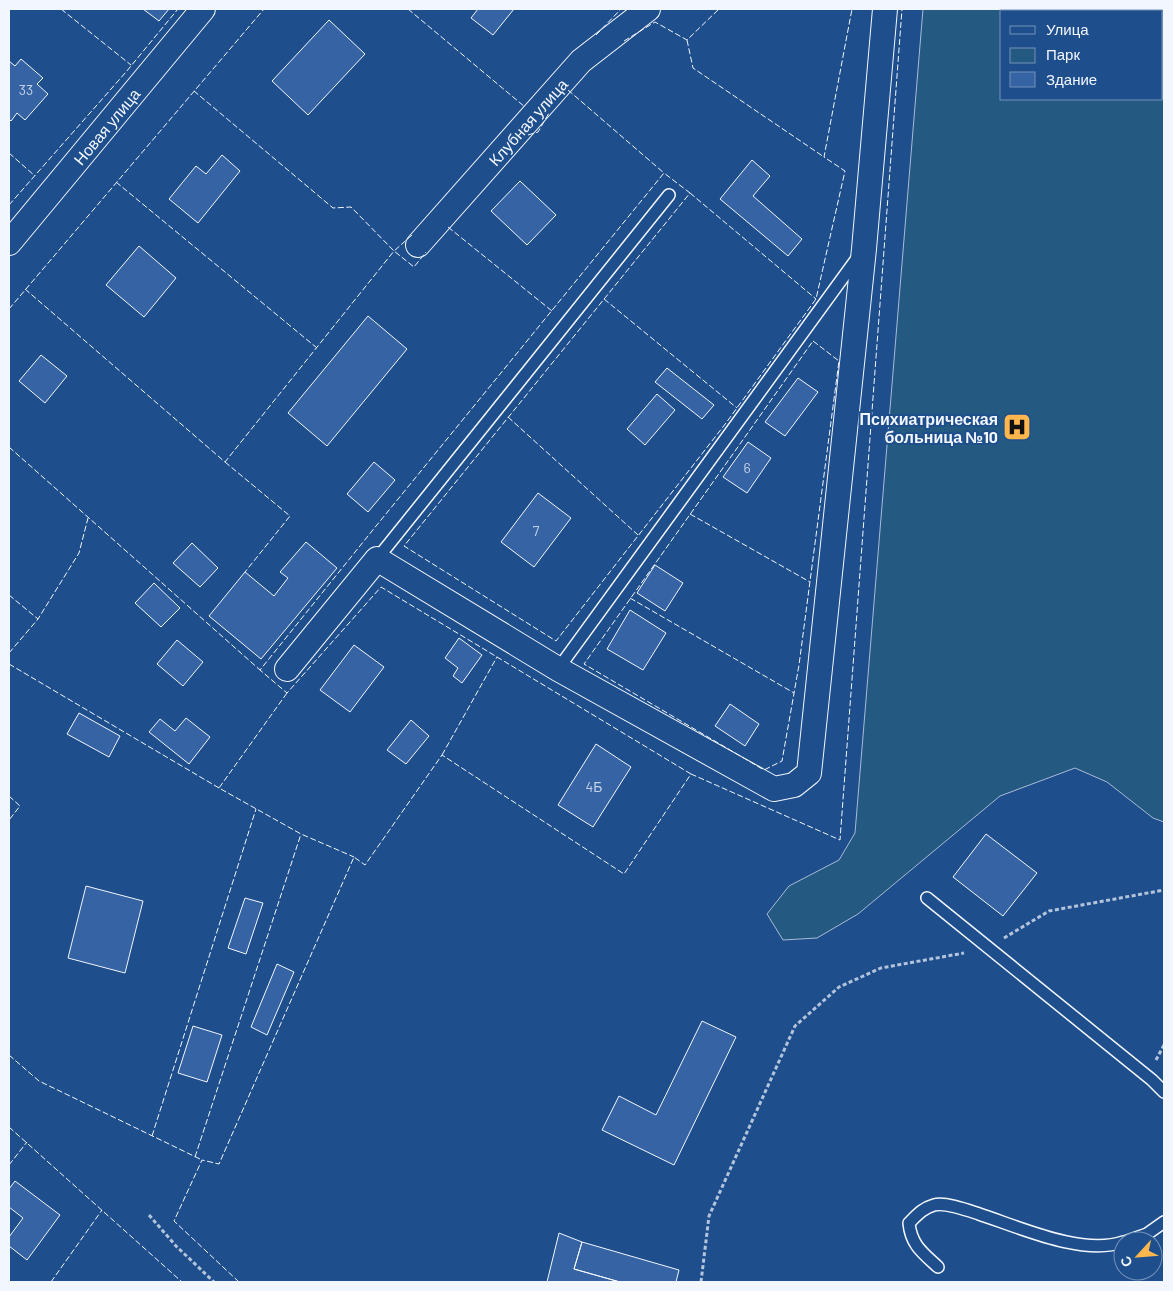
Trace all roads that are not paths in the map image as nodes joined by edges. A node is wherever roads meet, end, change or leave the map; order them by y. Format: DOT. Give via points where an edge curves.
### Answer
graph roads {
  1 [pos="204,9"];
  2 [pos="648,9"];
  3 [pos="885,9"];
  4 [pos="669,195"];
  5 [pos="9,243"];
  6 [pos="418,245"];
  7 [pos="864,249"];
  8 [pos="377,559"];
  9 [pos="286,669"];
  10 [pos="558,669"];
  11 [pos="927,898"];
  12 [pos="1164,1092"];
  13 [pos="1164,1222"];
  14 [pos="1151,1231"];
  15 [pos="1113,1245"];
  16 [pos="938,1267"];
  1 -- 5 [label="street, Новая улица"];
  2 -- 6 [label="street, Клубная улица" via="581,61"];
  3 -- 7 [label="street"];
  4 -- 8 [label="lane"];
  7 -- 10 [label="lane"];
  7 -- 10 [label="street" via="809,773 794,786 774,789"];
  8 -- 9 [label="street"];
  8 -- 10 [label="street"];
  11 -- 12 [label="lane"];
  13 -- 14 [label="lane"];
  15 -- 16 [label="lane" via="1070,1244 961,1208 935,1204 921,1211 910,1223 910,1232 919,1250"];
}
